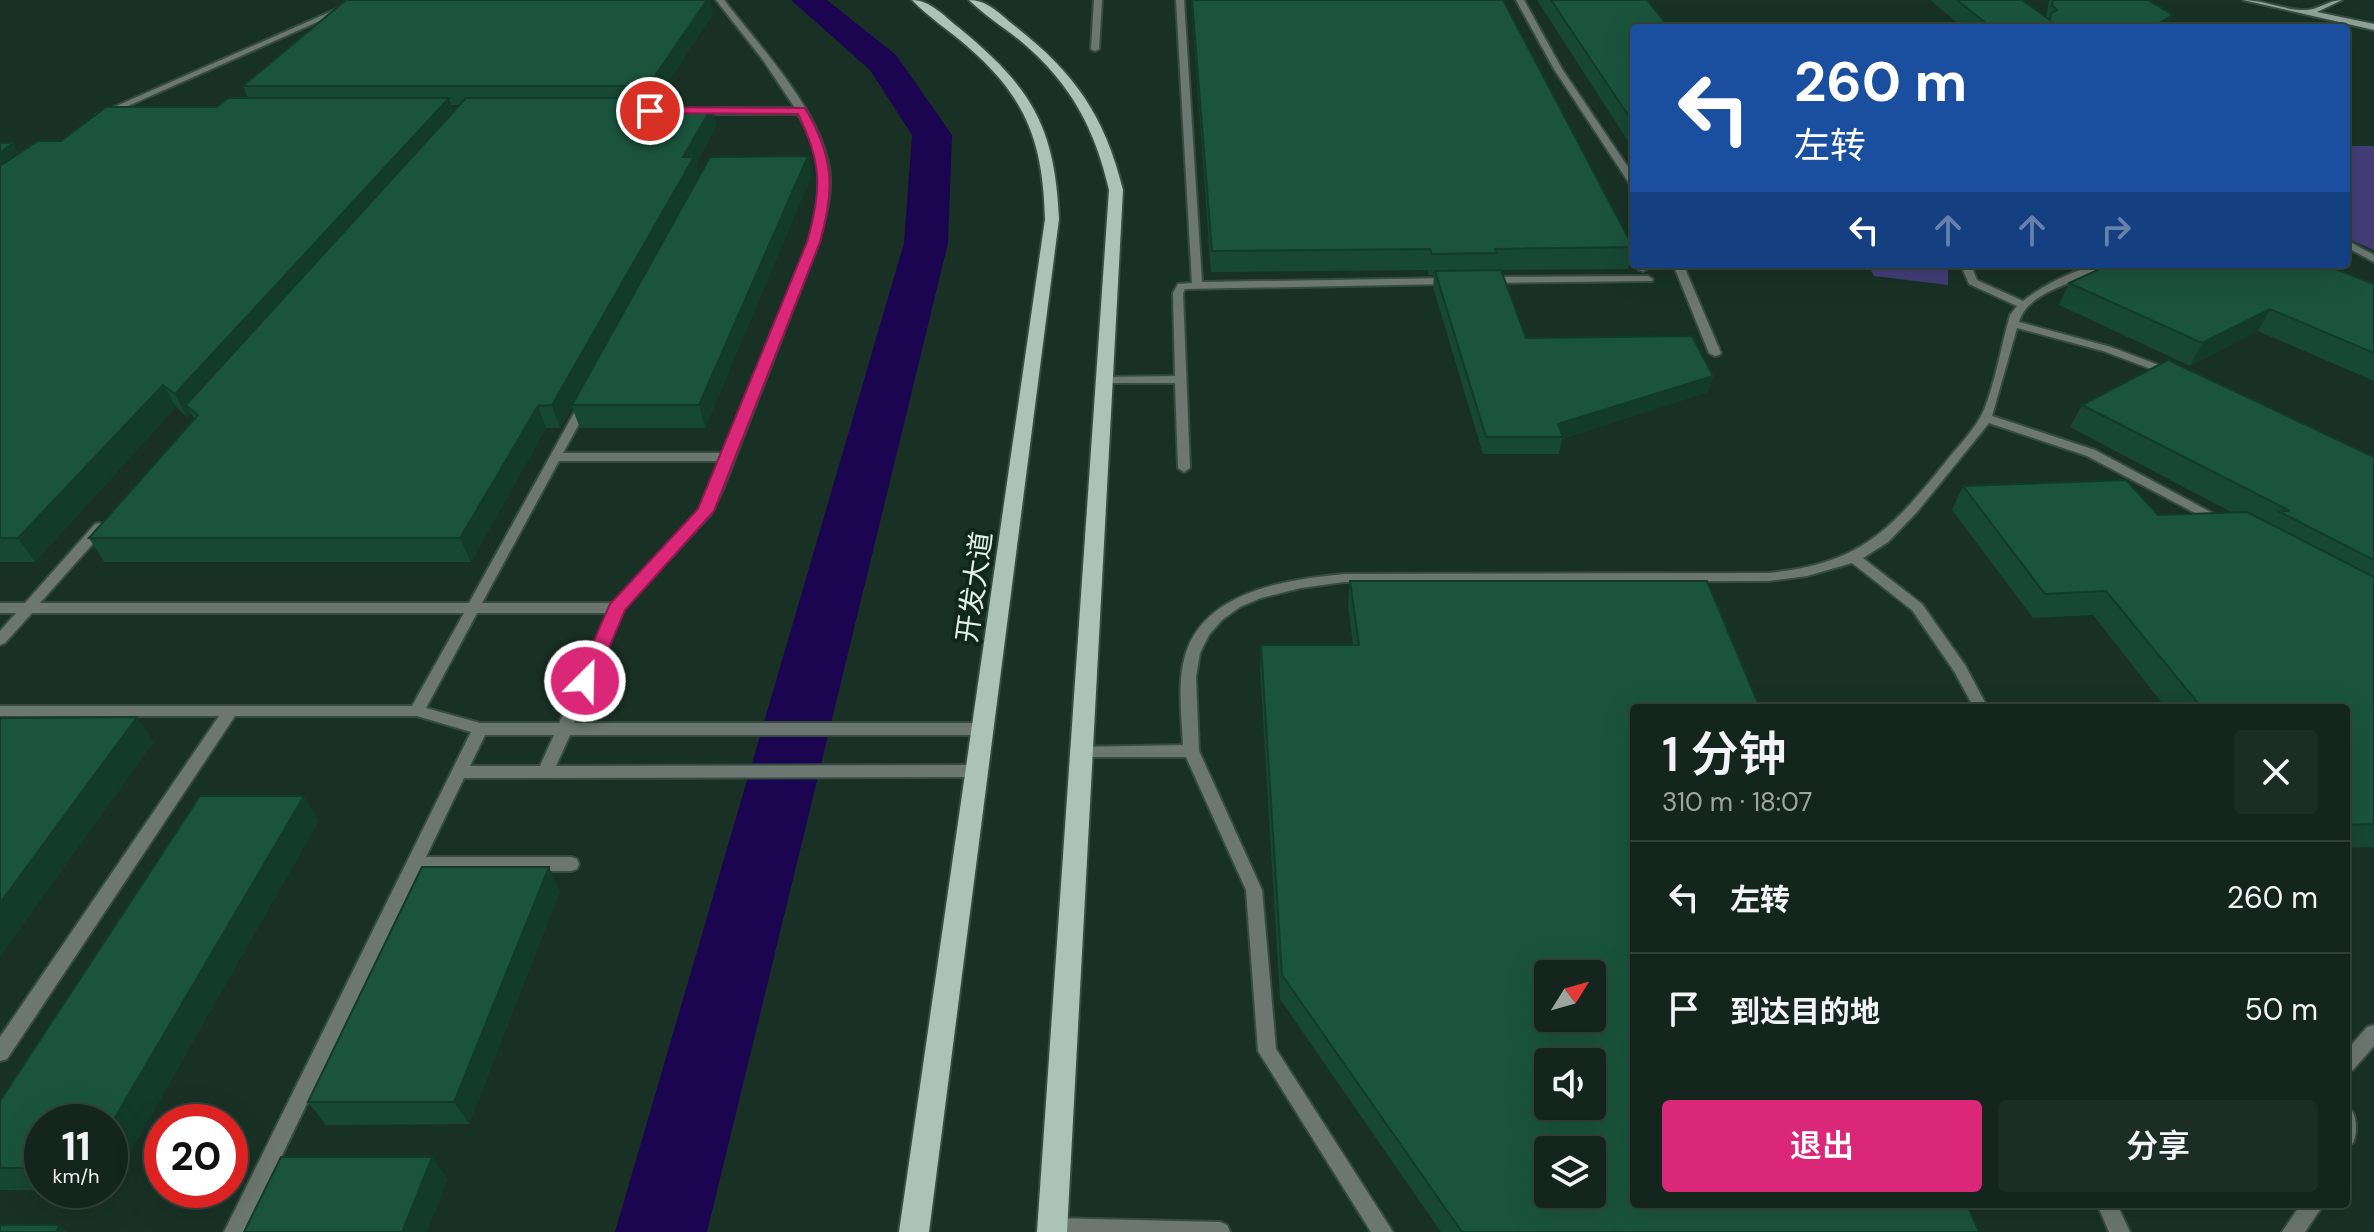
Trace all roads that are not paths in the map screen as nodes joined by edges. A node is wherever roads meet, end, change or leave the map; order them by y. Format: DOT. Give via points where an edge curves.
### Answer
graph roads {
  1 [pos="917,0"];
  2 [pos="974,0"];
  3 [pos="1098,0"];
  4 [pos="1180,0"];
  5 [pos="1520,0"];
  6 [pos="2247,0"];
  7 [pos="2276,0"];
  8 [pos="2338,0"];
  9 [pos="363,4"];
  10 [pos="719,6"];
  11 [pos="2313,11"];
  12 [pos="2374,21"];
  13 [pos="2374,27"];
  14 [pos="1095,49"];
  15 [pos="109,111"];
  16 [pos="140,111"];
  17 [pos="691,111"];
  18 [pos="801,111"];
  19 [pos="91,121"];
  20 [pos="806,157"];
  21 [pos="821,157"];
  22 [pos="1630,177"];
  23 [pos="2350,245"];
  24 [pos="2374,259"];
  25 [pos="1680,268"];
  26 [pos="1970,268"];
  27 [pos="2097,268"];
  28 [pos="1644,270"];
  29 [pos="1477,280"];
  30 [pos="1461,281"];
  31 [pos="1197,283"];
  32 [pos="2023,305"];
  33 [pos="2013,324"];
  34 [pos="1715,353"];
  35 [pos="1181,379"];
  36 [pos="1107,380"];
  37 [pos="2187,381"];
  38 [pos="592,389"];
  39 [pos="1987,418"];
  40 [pos="555,457"];
  41 [pos="730,457"];
  42 [pos="1184,468"];
  43 [pos="112,513"];
  44 [pos="2233,527"];
  45 [pos="1854,558"];
  46 [pos="0,608"];
  47 [pos="28,608"];
  48 [pos="473,608"];
  49 [pos="617,608"];
  50 [pos="0,640"];
  51 [pos="1979,704"];
  52 [pos="0,711"];
  53 [pos="231,711"];
  54 [pos="417,711"];
  55 [pos="480,729"];
  56 [pos="564,729"];
  57 [pos="983,729"];
  58 [pos="1082,751"];
  59 [pos="1191,751"];
  60 [pos="546,771"];
  61 [pos="977,771"];
  62 [pos="459,772"];
  63 [pos="414,864"];
  64 [pos="571,864"];
  65 [pos="2374,1033"];
  66 [pos="0,1053"];
  67 [pos="2350,1060"];
  68 [pos="2109,1208"];
  69 [pos="2311,1208"];
  70 [pos="1052,1230"];
  71 [pos="234,1232"];
  72 [pos="914,1232"];
  73 [pos="1220,1232"];
  74 [pos="1383,1232"];
  75 [pos="2120,1232"];
  76 [pos="2292,1232"];
  1 -- 57 [label="main road, 开发大道" via="1011,81 1036,121 1052,179 1052,219"];
  2 -- 36 [label="main road" via="1063,73 1104,138 1117,219"];
  3 -- 14 [label="lane"];
  4 -- 31 [label="lane"];
  5 -- 22 [label="lane" via="1558,69"];
  6 -- 11 [label="main road"];
  7 -- 11 [label="main road"];
  8 -- 11 [label="main road"];
  9 -- 15 [label="lane"];
  10 -- 18 [label="lane"];
  11 -- 12 [label="main road"];
  11 -- 13 [label="main road"];
  15 -- 16 [label="lane"];
  15 -- 19 [label="lane"];
  17 -- 18 [label="lane"];
  18 -- 21 [label="lane"];
  20 -- 21 [label="lane"];
  21 -- 41 [label="lane" via="825,202 814,242"];
  23 -- 24 [label="lane"];
  25 -- 34 [label="lane"];
  26 -- 32 [label="lane" via="1973,282"];
  27 -- 32 [label="lane"];
  28 -- 29 [label="lane"];
  30 -- 31 [label="lane"];
  31 -- 35 [label="lane" via="1182,286 1178,293"];
  32 -- 33 [label="lane"];
  33 -- 37 [label="lane" via="2107,349"];
  33 -- 39 [label="lane"];
  35 -- 36 [label="lane"];
  35 -- 42 [label="lane"];
  36 -- 58 [label="main road"];
  38 -- 40 [label="lane"];
  39 -- 44 [label="lane" via="2091,453"];
  39 -- 45 [label="lane" via="1884,539"];
  40 -- 41 [label="lane"];
  40 -- 48 [label="lane"];
  41 -- 49 [label="lane" via="706,511"];
  43 -- 47 [label="lane"];
  45 -- 51 [label="lane" via="1917,607"];
  45 -- 59 [label="lane" via="1814,571 1768,577 1344,578 1279,588 1217,618 1194,651"];
  46 -- 47 [label="lane"];
  47 -- 48 [label="lane"];
  47 -- 50 [label="lane"];
  48 -- 49 [label="lane"];
  48 -- 54 [label="lane"];
  49 -- 56 [label="lane"];
  52 -- 53 [label="lane"];
  53 -- 54 [label="lane"];
  53 -- 66 [label="lane"];
  54 -- 55 [label="lane"];
  55 -- 56 [label="lane"];
  55 -- 62 [label="lane"];
  56 -- 57 [label="lane"];
  56 -- 60 [label="lane"];
  57 -- 61 [label="main road, 开发大道"];
  58 -- 59 [label="lane"];
  58 -- 70 [label="main road"];
  59 -- 74 [label="lane" via="1254,890 1267,1051"];
  60 -- 61 [label="lane"];
  60 -- 62 [label="lane"];
  61 -- 72 [label="main road, 开发大道"];
  62 -- 63 [label="lane"];
  63 -- 64 [label="lane"];
  63 -- 71 [label="lane"];
  65 -- 67 [label="lane"];
  68 -- 75 [label="lane"];
  69 -- 76 [label="lane"];
  70 -- 73 [label="lane"];
}
